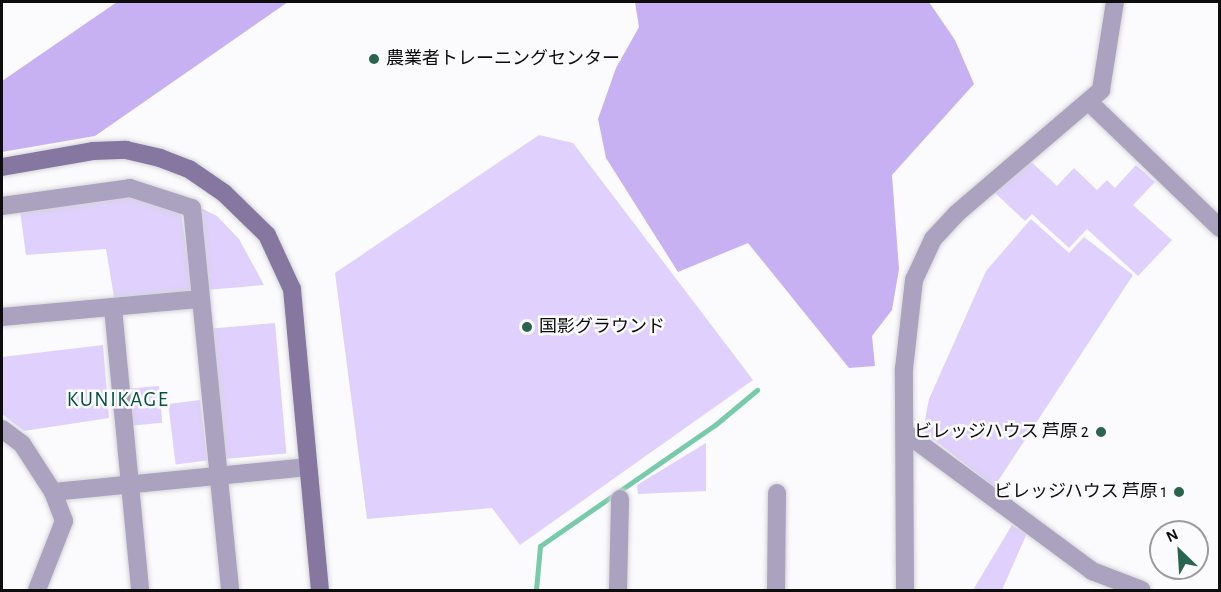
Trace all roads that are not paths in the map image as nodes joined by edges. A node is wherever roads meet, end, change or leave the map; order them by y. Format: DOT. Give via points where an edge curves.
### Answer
graph roads {
  1 [pos="1115,2"];
  2 [pos="1089,102"];
  3 [pos="2,167"];
  4 [pos="2,206"];
  5 [pos="1220,228"];
  6 [pos="200,299"];
  7 [pos="112,308"];
  8 [pos="2,317"];
  9 [pos="2,429"];
  10 [pos="907,434"];
  11 [pos="307,467"];
  12 [pos="218,474"];
  13 [pos="130,483"];
  14 [pos="53,492"];
  15 [pos="777,493"];
  16 [pos="620,499"];
  17 [pos="37,591"];
  18 [pos="140,591"];
  19 [pos="230,591"];
  20 [pos="320,591"];
  21 [pos="618,591"];
  22 [pos="776,591"];
  23 [pos="905,591"];
  24 [pos="1142,591"];
  1 -- 2 [label="street" via="1101,90"];
  2 -- 5 [label="street"];
  2 -- 10 [label="street" via="933,238 913,291 904,369"];
  3 -- 11 [label="street" via="61,153 126,150 189,169 246,215 267,236 292,289"];
  4 -- 6 [label="street" via="130,188 192,208"];
  6 -- 7 [label="street"];
  6 -- 12 [label="street"];
  7 -- 8 [label="street"];
  7 -- 13 [label="street"];
  9 -- 14 [label="street" via="22,444"];
  10 -- 23 [label="street"];
  10 -- 24 [label="street" via="1092,571"];
  11 -- 12 [label="street"];
  11 -- 20 [label="street"];
  12 -- 13 [label="street"];
  12 -- 19 [label="street"];
  13 -- 14 [label="street"];
  13 -- 18 [label="street"];
  14 -- 17 [label="street" via="64,521"];
  15 -- 22 [label="street"];
  16 -- 21 [label="street"];
}
